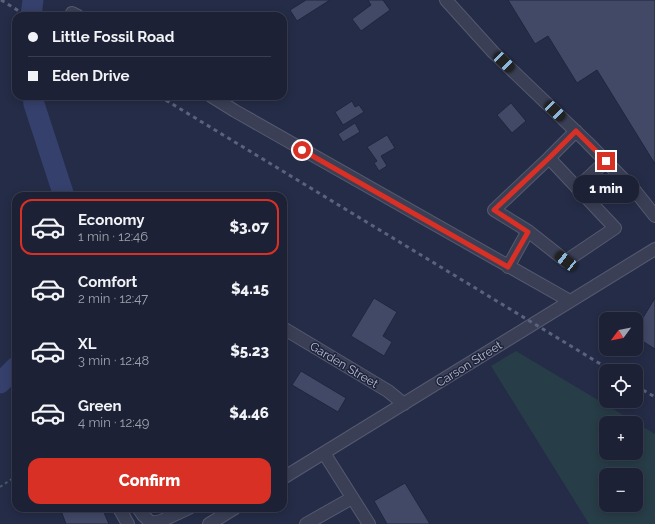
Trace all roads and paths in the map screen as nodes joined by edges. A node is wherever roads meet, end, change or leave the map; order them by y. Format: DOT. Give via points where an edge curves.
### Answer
graph roads {
  1 [pos="446,0"];
  2 [pos="218,100"];
  3 [pos="576,131"];
  4 [pos="549,158"];
  5 [pos="606,161"];
  6 [pos="577,188"];
  7 [pos="655,216"];
  8 [pos="528,232"];
  9 [pos="655,249"];
  10 [pos="508,267"];
  11 [pos="570,301"];
  12 [pos="287,330"];
  13 [pos="404,404"];
  14 [pos="324,453"];
  15 [pos="287,476"];
  16 [pos="12,478"];
  17 [pos="0,486"];
  18 [pos="352,498"];
  19 [pos="121,512"];
  20 [pos="141,512"];
  21 [pos="180,512"];
  22 [pos="225,512"];
  23 [pos="128,524"];
  24 [pos="209,524"];
  25 [pos="306,524"];
  26 [pos="369,524"];
  1 -- 3 [label="street" via="493,52"];
  2 -- 10 [label="street"];
  3 -- 4 [label="street"];
  3 -- 5 [label="street"];
  4 -- 6 [label="street"];
  4 -- 8 [label="street" via="494,210"];
  5 -- 6 [label="street"];
  5 -- 7 [label="street"];
  6 -- 8 [label="street" via="615,228 566,261"];
  8 -- 10 [label="street"];
  9 -- 11 [label="street, Carson Street"];
  10 -- 11 [label="street"];
  11 -- 13 [label="street, Carson Street"];
  12 -- 13 [label="street, Garden Street" via="388,391"];
  13 -- 14 [label="street, Carson Street"];
  14 -- 15 [label="street, Carson Street"];
  14 -- 18 [label="street"];
  16 -- 17 [label="path"];
  18 -- 25 [label="street"];
  18 -- 26 [label="street"];
  19 -- 23 [label="street"];
  20 -- 21 [label="street" via="151,522 161,521"];
  22 -- 24 [label="street"];
}
